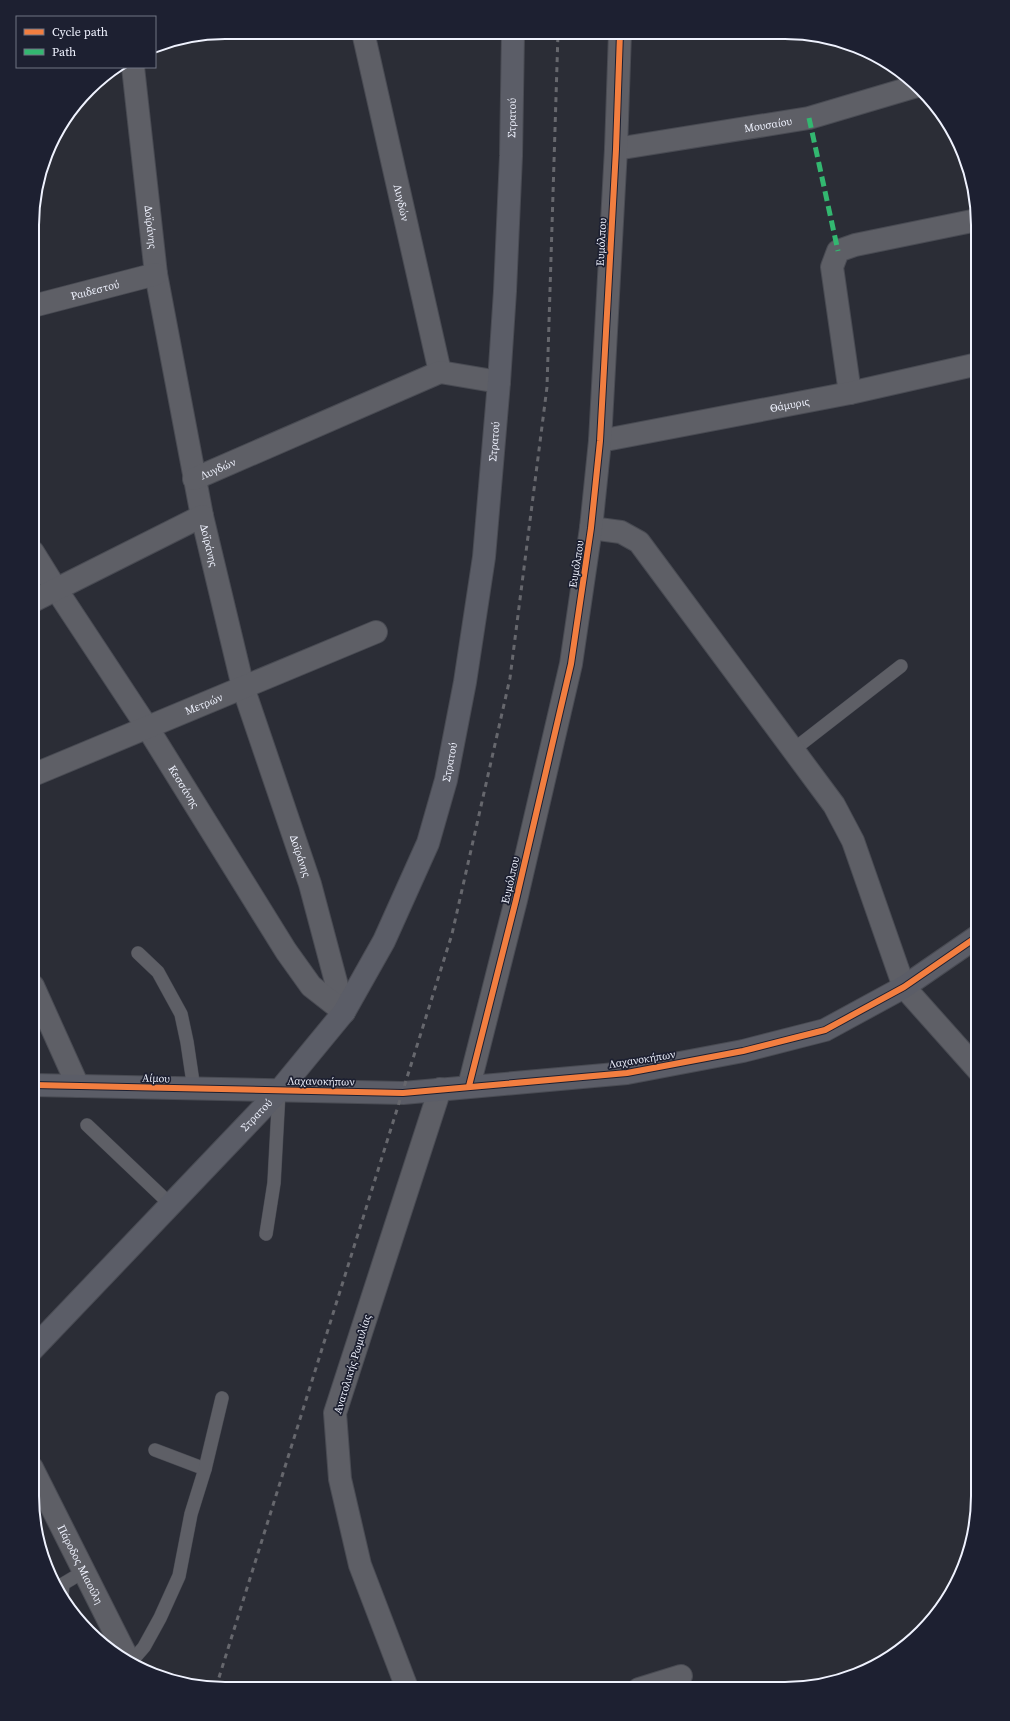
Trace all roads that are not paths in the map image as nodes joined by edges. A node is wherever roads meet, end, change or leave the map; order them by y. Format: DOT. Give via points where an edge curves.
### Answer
graph roads {
  1 [pos="365,39"];
  2 [pos="512,39"];
  3 [pos="620,39"];
  4 [pos="132,68"];
  5 [pos="910,88"];
  6 [pos="616,149"];
  7 [pos="971,221"];
  8 [pos="156,274"];
  9 [pos="39,305"];
  10 [pos="971,366"];
  11 [pos="440,372"];
  12 [pos="499,382"];
  13 [pos="850,393"];
  14 [pos="600,441"];
  15 [pos="194,479"];
  16 [pos="202,516"];
  17 [pos="591,528"];
  18 [pos="39,562"];
  19 [pos="56,589"];
  20 [pos="39,597"];
  21 [pos="376,632"];
  22 [pos="901,666"];
  23 [pos="243,687"];
  24 [pos="147,727"];
  25 [pos="793,750"];
  26 [pos="39,772"];
  27 [pos="971,941"];
  28 [pos="138,953"];
  29 [pos="904,987"];
  30 [pos="39,999"];
  31 [pos="344,1012"];
  32 [pos="971,1062"];
  33 [pos="39,1086"];
  34 [pos="78,1086"];
  35 [pos="469,1086"];
  36 [pos="194,1089"];
  37 [pos="440,1089"];
  38 [pos="279,1091"];
  39 [pos="87,1125"];
  40 [pos="170,1204"];
  41 [pos="266,1234"];
  42 [pos="39,1343"];
  43 [pos="222,1398"];
  44 [pos="154,1450"];
  45 [pos="205,1468"];
  46 [pos="39,1482"];
  47 [pos="83,1572"];
  48 [pos="63,1587"];
  49 [pos="125,1653"];
  50 [pos="134,1658"];
  51 [pos="681,1676"];
  52 [pos="405,1682"];
  53 [pos="662,1682"];
  1 -- 11 [label="street, Λυγδών"];
  2 -- 12 [label="main road, Στρατού" via="511,156"];
  3 -- 6 [label="street, Ευμόλπου"];
  4 -- 8 [label="street, Δοϊράνης"];
  5 -- 6 [label="street, Μουσαίου" via="809,118"];
  6 -- 14 [label="street, Ευμόλπου"];
  7 -- 13 [label="street" via="838,251 832,267"];
  8 -- 9 [label="street, Ραιδεστού"];
  8 -- 15 [label="street, Δοϊράνης"];
  10 -- 13 [label="street, Θάμυρις"];
  11 -- 12 [label="street"];
  11 -- 15 [label="street, Λυγδών"];
  12 -- 31 [label="main road, Στρατού" via="484,557 465,682 446,780 428,843 384,941"];
  13 -- 14 [label="street, Θάμυρις"];
  14 -- 17 [label="street, Ευμόλπου"];
  15 -- 16 [label="street, Δοϊράνης"];
  16 -- 19 [label="street"];
  16 -- 23 [label="street, Δοϊράνης"];
  17 -- 25 [label="street" via="621,532 639,542"];
  17 -- 35 [label="street, Ευμόλπου" via="571,664"];
  18 -- 19 [label="street, Κεσσάνης"];
  19 -- 20 [label="street"];
  19 -- 24 [label="street, Κεσσάνης"];
  21 -- 23 [label="street, Μετρών"];
  22 -- 25 [label="lane"];
  23 -- 24 [label="street, Μετρών"];
  23 -- 31 [label="street, Δοϊράνης" via="310,884"];
  24 -- 26 [label="street, Μετρών"];
  24 -- 31 [label="street, Κεσσάνης" via="286,951 311,986"];
  25 -- 29 [label="street" via="834,805 852,841"];
  27 -- 29 [label="main road, Λαχανοκήπων"];
  28 -- 36 [label="lane" via="158,972 180,1014 188,1042"];
  29 -- 32 [label="street"];
  29 -- 35 [label="main road, Λαχανοκήπων" via="825,1030 743,1051 627,1073"];
  30 -- 34 [label="street"];
  31 -- 38 [label="main road, Στρατού"];
  33 -- 34 [label="main road, Αίμου"];
  34 -- 36 [label="main road, Αίμου"];
  35 -- 37 [label="main road, Λαχανοκήπων"];
  36 -- 38 [label="main road, Αίμου"];
  37 -- 38 [label="main road, Λαχανοκήπων" via="403,1093"];
  37 -- 52 [label="street, Ανατολικής Ρωμυλίας" via="335,1413 340,1479 360,1565"];
  38 -- 40 [label="main road, Στρατού"];
  38 -- 41 [label="lane" via="274,1183"];
  39 -- 40 [label="lane"];
  40 -- 42 [label="main road, Στρατού"];
  43 -- 45 [label="lane"];
  44 -- 45 [label="lane"];
  45 -- 50 [label="lane" via="191,1514 179,1576 144,1647"];
  46 -- 47 [label="street, Πάροδος Μιαούλη"];
  47 -- 48 [label="lane" via="63,1584"];
  47 -- 49 [label="street, Πάροδος Μιαούλη"];
  51 -- 53 [label="street"];
}
